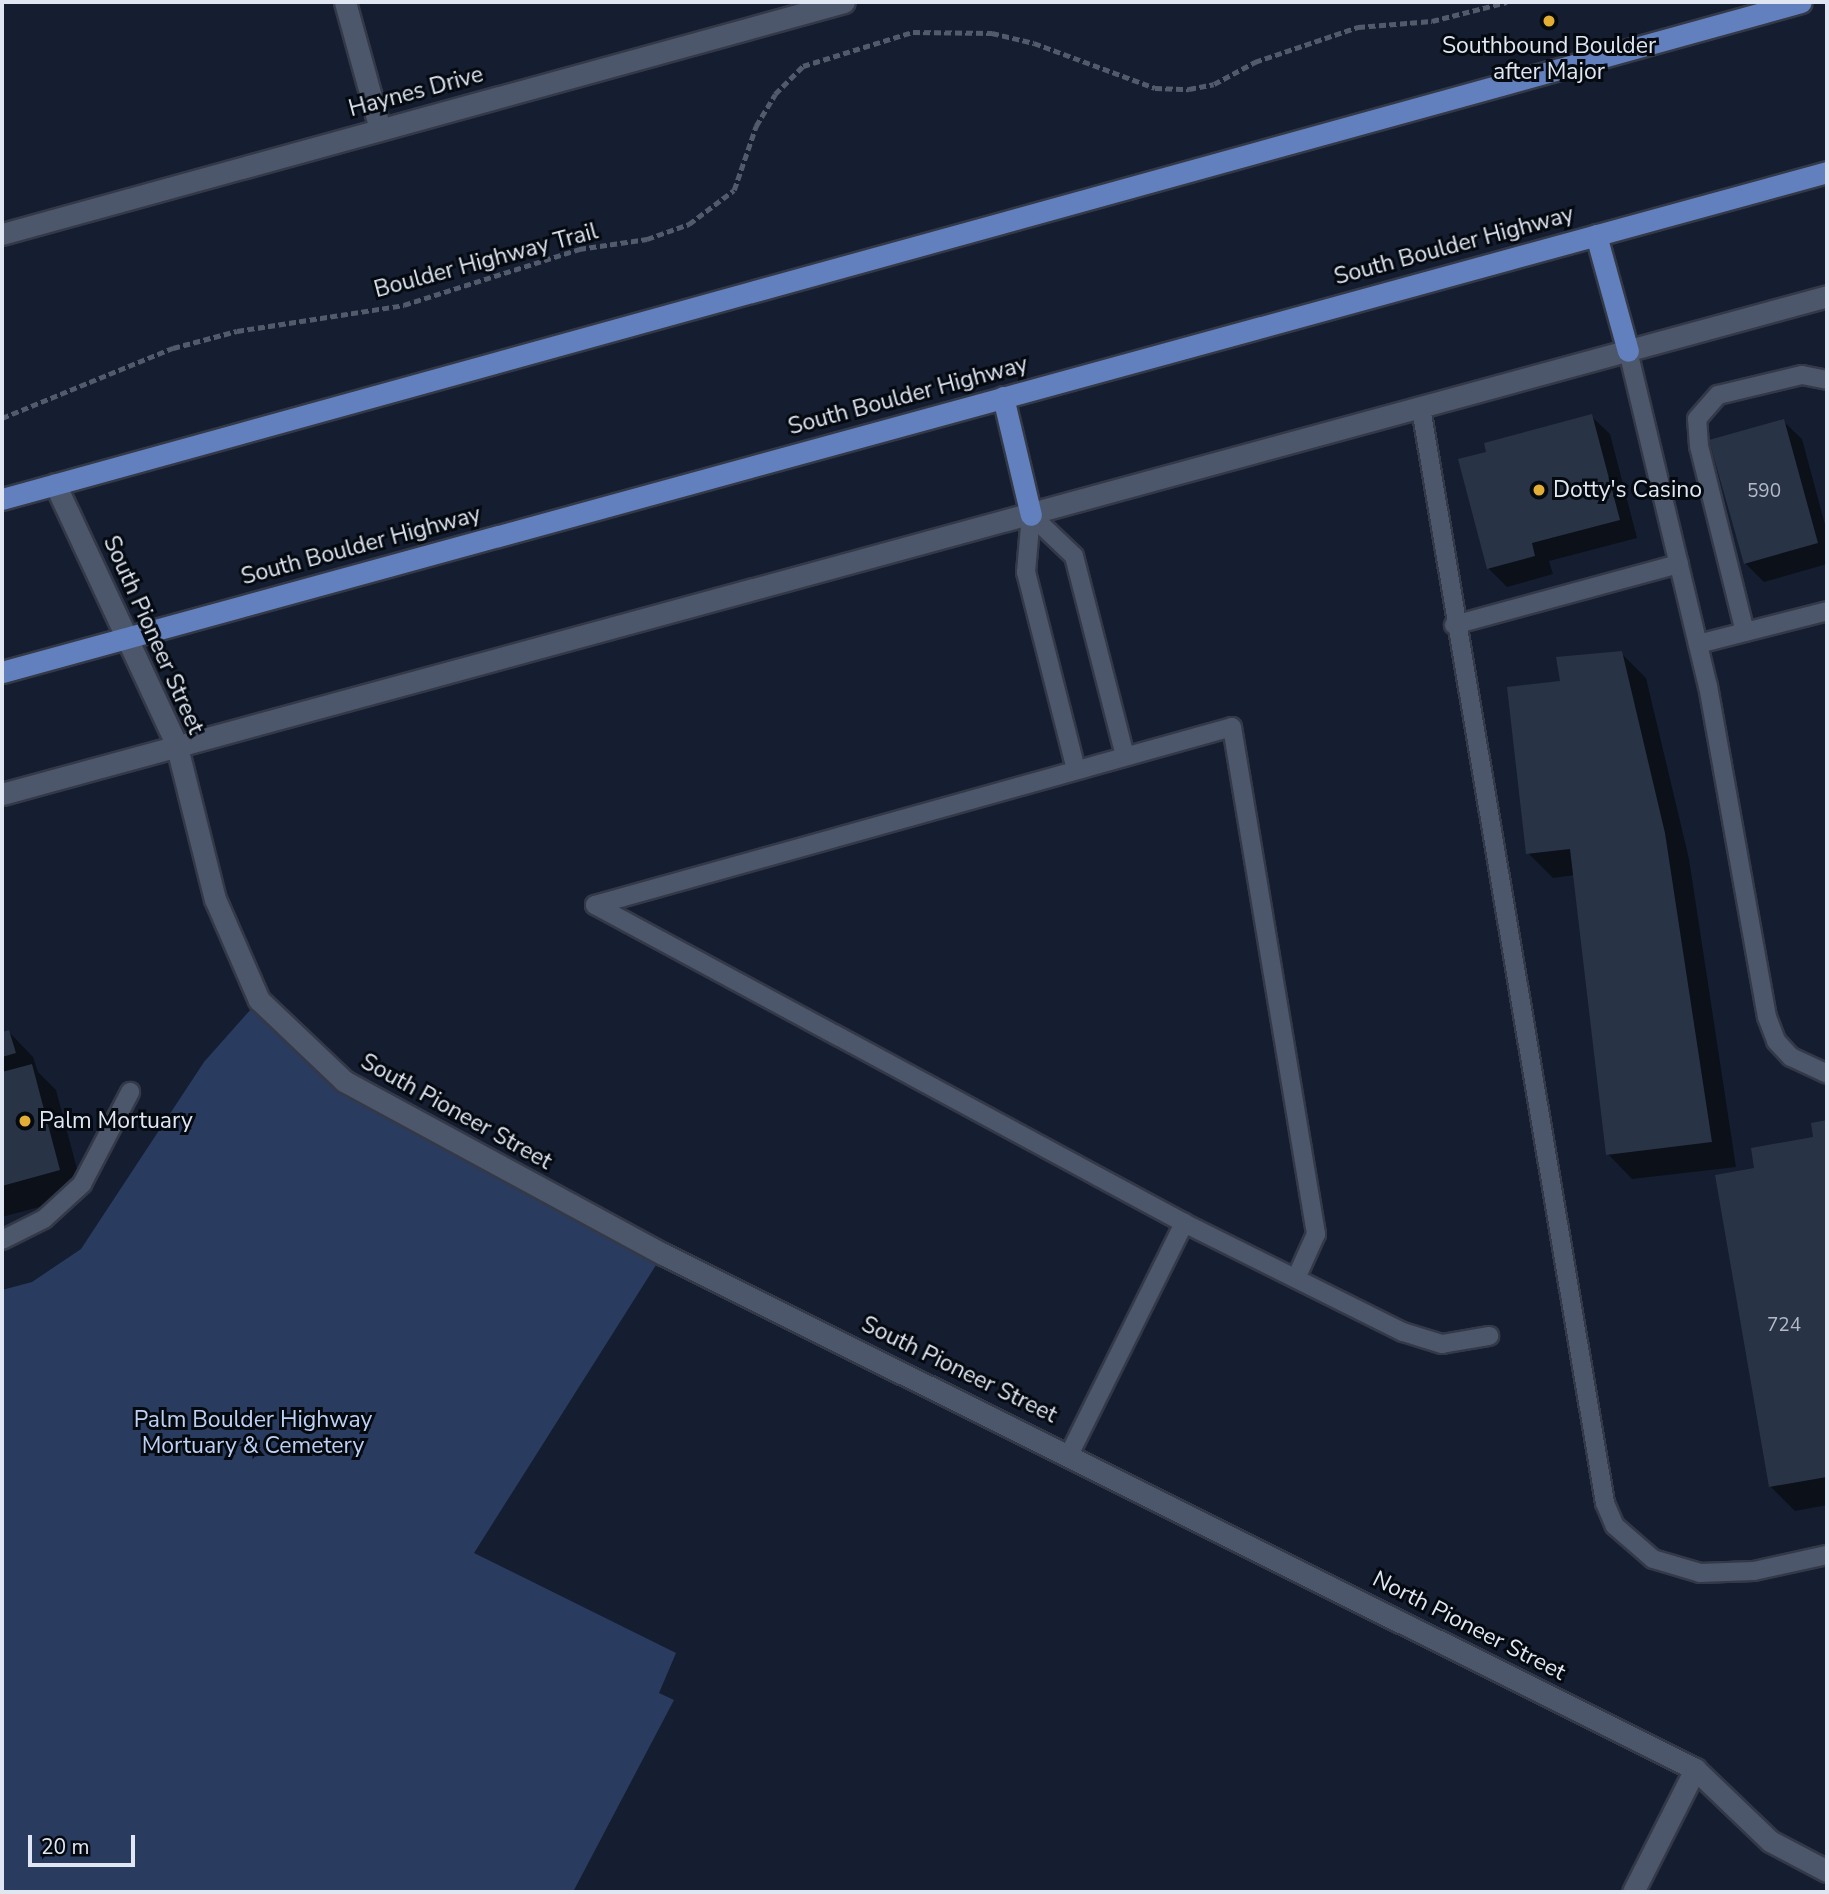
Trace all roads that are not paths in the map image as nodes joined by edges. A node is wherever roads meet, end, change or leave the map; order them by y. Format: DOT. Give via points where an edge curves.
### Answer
graph roads {
  1 [pos="345,2"];
  2 [pos="845,2"];
  3 [pos="1801,2"];
  4 [pos="380,129"];
  5 [pos="1827,172"];
  6 [pos="2,234"];
  7 [pos="1596,235"];
  8 [pos="1827,296"];
  9 [pos="1628,351"];
  10 [pos="1827,380"];
  11 [pos="1003,397"];
  12 [pos="1421,408"];
  13 [pos="55,484"];
  14 [pos="2,499"];
  15 [pos="1031,515"];
  16 [pos="1679,564"];
  17 [pos="1827,611"];
  18 [pos="1454,625"];
  19 [pos="1745,632"];
  20 [pos="126,637"];
  21 [pos="1698,644"];
  22 [pos="2,671"];
  23 [pos="176,743"];
  24 [pos="1125,756"];
  25 [pos="1076,770"];
  26 [pos="2,794"];
  27 [pos="1827,1074"];
  28 [pos="130,1092"];
  29 [pos="1184,1223"];
  30 [pos="2,1240"];
  31 [pos="1297,1276"];
  32 [pos="1489,1335"];
  33 [pos="1070,1453"];
  34 [pos="1827,1555"];
  35 [pos="1695,1769"];
  36 [pos="1827,1871"];
  37 [pos="1633,1892"];
  1 -- 4 [label="street"];
  2 -- 4 [label="street, Haynes Drive"];
  3 -- 13 [label="main road"];
  4 -- 6 [label="street, Haynes Drive"];
  5 -- 7 [label="main road, South Boulder Highway"];
  7 -- 9 [label="main road"];
  7 -- 11 [label="main road, South Boulder Highway"];
  8 -- 9 [label="street"];
  9 -- 12 [label="street"];
  9 -- 16 [label="lane"];
  10 -- 19 [label="lane" via="1802,375 1718,394 1697,419 1699,446"];
  11 -- 15 [label="main road"];
  11 -- 20 [label="main road, South Boulder Highway"];
  12 -- 15 [label="street"];
  12 -- 18 [label="lane"];
  13 -- 14 [label="main road"];
  13 -- 20 [label="street, South Pioneer Street"];
  15 -- 23 [label="street"];
  15 -- 24 [label="lane" via="1074,555"];
  15 -- 25 [label="lane" via="1026,572"];
  16 -- 18 [label="lane"];
  16 -- 21 [label="lane"];
  17 -- 19 [label="lane"];
  18 -- 34 [label="lane" via="1605,1503 1615,1526 1653,1559 1700,1573 1754,1571"];
  19 -- 21 [label="lane"];
  20 -- 22 [label="main road, South Boulder Highway"];
  20 -- 23 [label="street, South Pioneer Street"];
  21 -- 27 [label="lane" via="1767,1017 1776,1041 1791,1057"];
  23 -- 26 [label="street"];
  23 -- 33 [label="street, South Pioneer Street" via="215,899 259,1000 344,1081 663,1254"];
  24 -- 25 [label="lane"];
  24 -- 31 [label="lane" via="1232,727 1316,1234"];
  25 -- 29 [label="lane" via="595,905"];
  28 -- 30 [label="lane" via="82,1184 44,1219"];
  29 -- 31 [label="lane"];
  29 -- 33 [label="lane"];
  31 -- 32 [label="lane" via="1403,1332 1442,1344"];
  33 -- 35 [label="street, North Pioneer Street"];
  35 -- 36 [label="street, North Pioneer Street" via="1770,1841"];
  35 -- 37 [label="street"];
}
